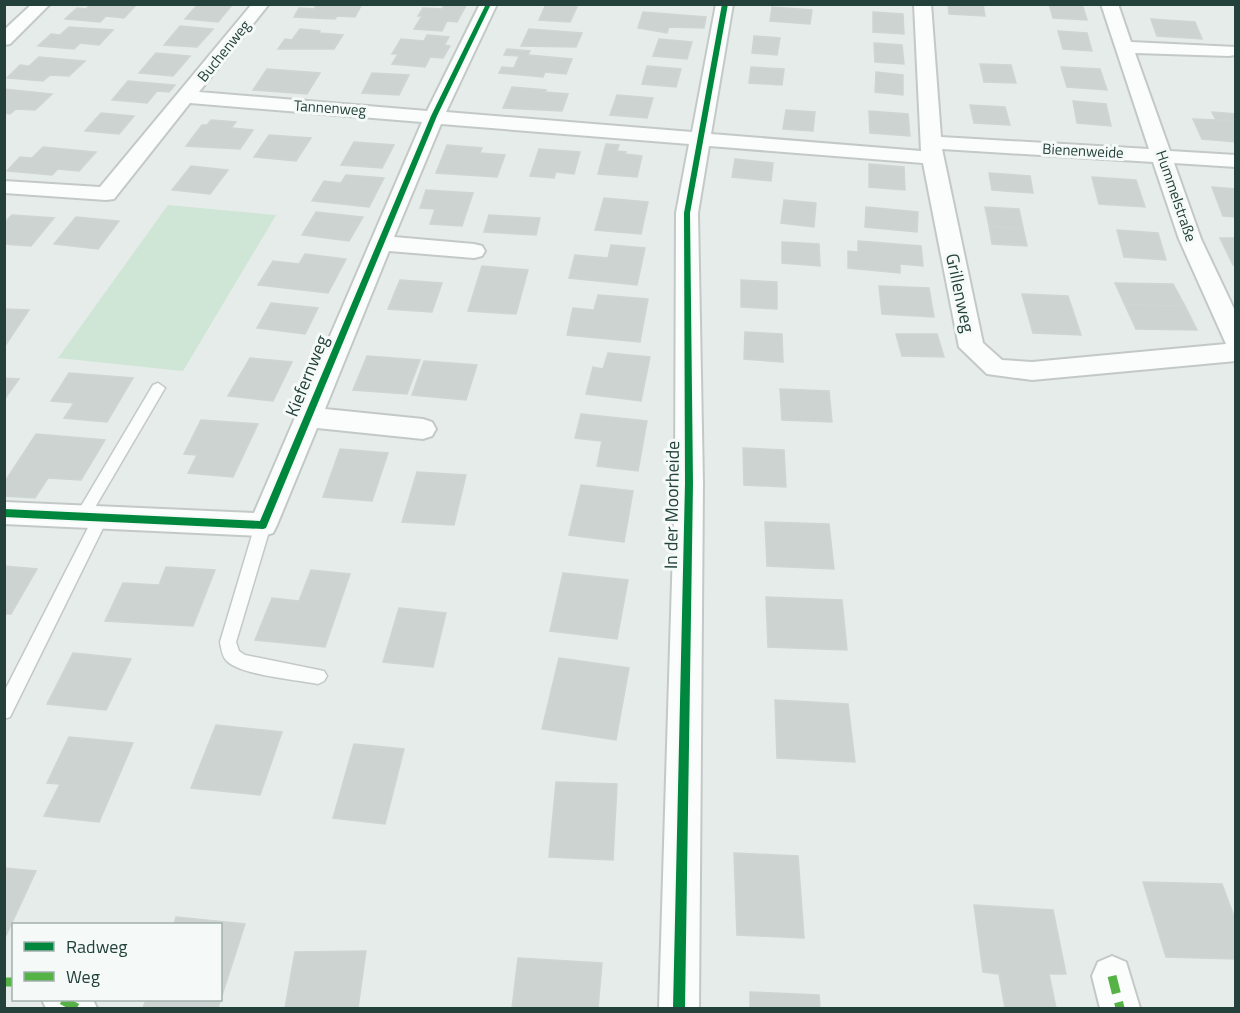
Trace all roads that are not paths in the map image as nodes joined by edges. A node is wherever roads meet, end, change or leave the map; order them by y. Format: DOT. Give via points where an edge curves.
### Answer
graph roads {
  1 [pos="42,4"];
  2 [pos="261,4"];
  3 [pos="489,4"];
  4 [pos="725,4"];
  5 [pos="922,4"];
  6 [pos="1108,4"];
  7 [pos="4,40"];
  8 [pos="1125,47"];
  9 [pos="1230,51"];
  10 [pos="187,97"];
  11 [pos="434,116"];
  12 [pos="700,140"];
  13 [pos="932,150"];
  14 [pos="1161,155"];
  15 [pos="1236,161"];
  16 [pos="4,187"];
  17 [pos="380,243"];
  18 [pos="474,251"];
  19 [pos="1236,341"];
  20 [pos="1236,352"];
  21 [pos="158,388"];
  22 [pos="308,417"];
  23 [pos="423,429"];
  24 [pos="4,513"];
  25 [pos="91,517"];
  26 [pos="263,525"];
  27 [pos="318,676"];
  28 [pos="4,711"];
  29 [pos="679,1008"];
  1 -- 7 [label="street"];
  2 -- 10 [label="street, Buchenweg"];
  3 -- 11 [label="street, Kiefernweg"];
  4 -- 12 [label="street, In der Moorheide"];
  5 -- 13 [label="street, Grillenweg"];
  6 -- 8 [label="street, Hummelstraße"];
  8 -- 9 [label="street"];
  8 -- 14 [label="street, Hummelstraße"];
  10 -- 11 [label="street, Tannenweg"];
  10 -- 16 [label="street" via="106,194"];
  11 -- 12 [label="street, Tannenweg"];
  11 -- 17 [label="street, Kiefernweg"];
  12 -- 13 [label="street, Bienenweide"];
  12 -- 29 [label="street, In der Moorheide" via="687,213 689,483"];
  13 -- 14 [label="street, Bienenweide"];
  13 -- 20 [label="street, Grillenweg" via="971,346 996,368 1032,371"];
  14 -- 15 [label="street, Bienenweide"];
  14 -- 19 [label="street, Hummelstraße" via="1190,239"];
  17 -- 18 [label="street"];
  17 -- 22 [label="street, Kiefernweg"];
  21 -- 25 [label="lane"];
  22 -- 23 [label="street, Kiefernweg"];
  22 -- 26 [label="street, Kiefernweg"];
  24 -- 25 [label="street"];
  25 -- 26 [label="street"];
  25 -- 28 [label="lane"];
  26 -- 27 [label="lane" via="228,642 232,655 242,662"];
}
